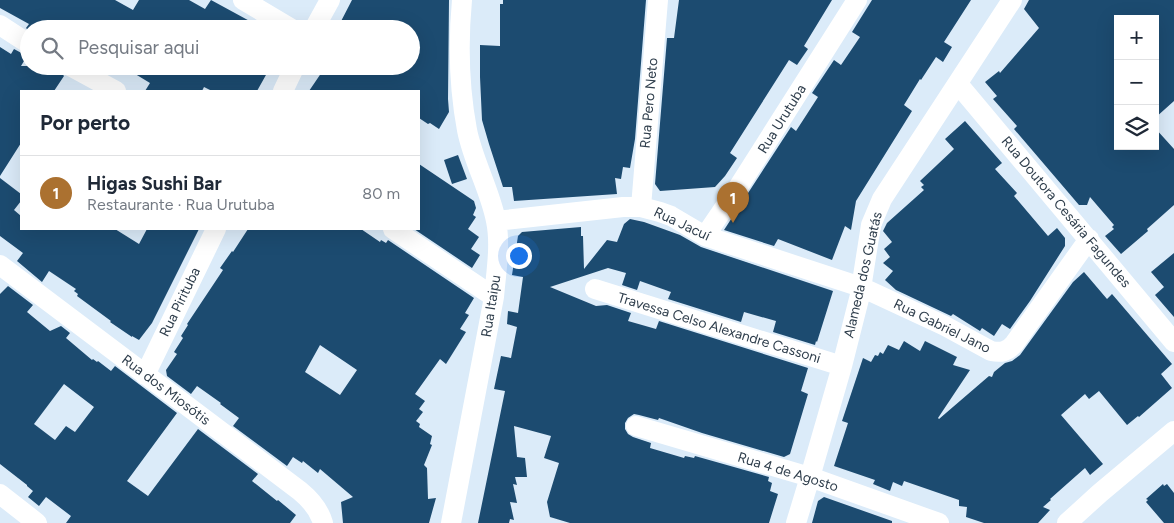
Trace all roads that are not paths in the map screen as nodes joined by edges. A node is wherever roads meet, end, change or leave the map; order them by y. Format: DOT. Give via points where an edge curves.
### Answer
graph roads {
  1 [pos="243,0"];
  2 [pos="330,0"];
  3 [pos="462,0"];
  4 [pos="658,0"];
  5 [pos="857,0"];
  6 [pos="1012,0"];
  7 [pos="277,20"];
  8 [pos="319,20"];
  9 [pos="0,25"];
  10 [pos="20,38"];
  11 [pos="87,75"];
  12 [pos="291,75"];
  13 [pos="958,84"];
  14 [pos="114,90"];
  15 [pos="283,90"];
  16 [pos="641,207"];
  17 [pos="496,222"];
  18 [pos="216,230"];
  19 [pos="395,230"];
  20 [pos="706,236"];
  21 [pos="1089,240"];
  22 [pos="0,265"];
  23 [pos="861,287"];
  24 [pos="596,289"];
  25 [pos="494,297"];
  26 [pos="1174,342"];
  27 [pos="842,366"];
  28 [pos="145,374"];
  29 [pos="636,426"];
  30 [pos="1174,431"];
  31 [pos="810,477"];
  32 [pos="0,494"];
  33 [pos="934,522"];
  34 [pos="37,523"];
  35 [pos="323,523"];
  36 [pos="451,523"];
  37 [pos="796,523"];
  38 [pos="1067,523"];
  1 -- 7 [label="street"];
  2 -- 8 [label="street"];
  3 -- 17 [label="street, Rua Itaipu" via="460,64 466,121"];
  4 -- 16 [label="street, Rua Pero Neto"];
  5 -- 20 [label="street, Rua Urutuba"];
  6 -- 13 [label="street, Alameda dos Guatás"];
  9 -- 10 [label="street"];
  11 -- 14 [label="street"];
  12 -- 15 [label="street"];
  13 -- 21 [label="street, Rua Doutora Cesária Fagundes"];
  13 -- 23 [label="street, Alameda dos Guatás" via="878,206"];
  16 -- 17 [label="street, Rua Jacuí"];
  16 -- 20 [label="street, Rua Jacuí" via="671,216"];
  17 -- 25 [label="street, Rua Itaipu"];
  18 -- 28 [label="street, Rua Pirituba"];
  19 -- 25 [label="street"];
  20 -- 23 [label="street, Rua Jacuí"];
  21 -- 23 [label="street, Rua Gabriel Jano" via="1020,337 1010,350 1004,352 991,351"];
  21 -- 26 [label="street, Rua Doutora Cesária Fagundes"];
  22 -- 28 [label="street, Rua dos Miosótis"];
  23 -- 27 [label="street, Alameda dos Guatás"];
  24 -- 27 [label="street, Travessa Celso Alexandre Cassoni"];
  25 -- 36 [label="street, Rua Itaipu"];
  27 -- 31 [label="street, Alameda dos Guatás"];
  28 -- 35 [label="street, Rua dos Miosótis" via="310,499"];
  29 -- 31 [label="street, Rua 4 de Agosto"];
  30 -- 38 [label="street"];
  31 -- 33 [label="street, Rua 4 de Agosto"];
  31 -- 37 [label="street, Alameda dos Guatás"];
  32 -- 34 [label="street"];
}
